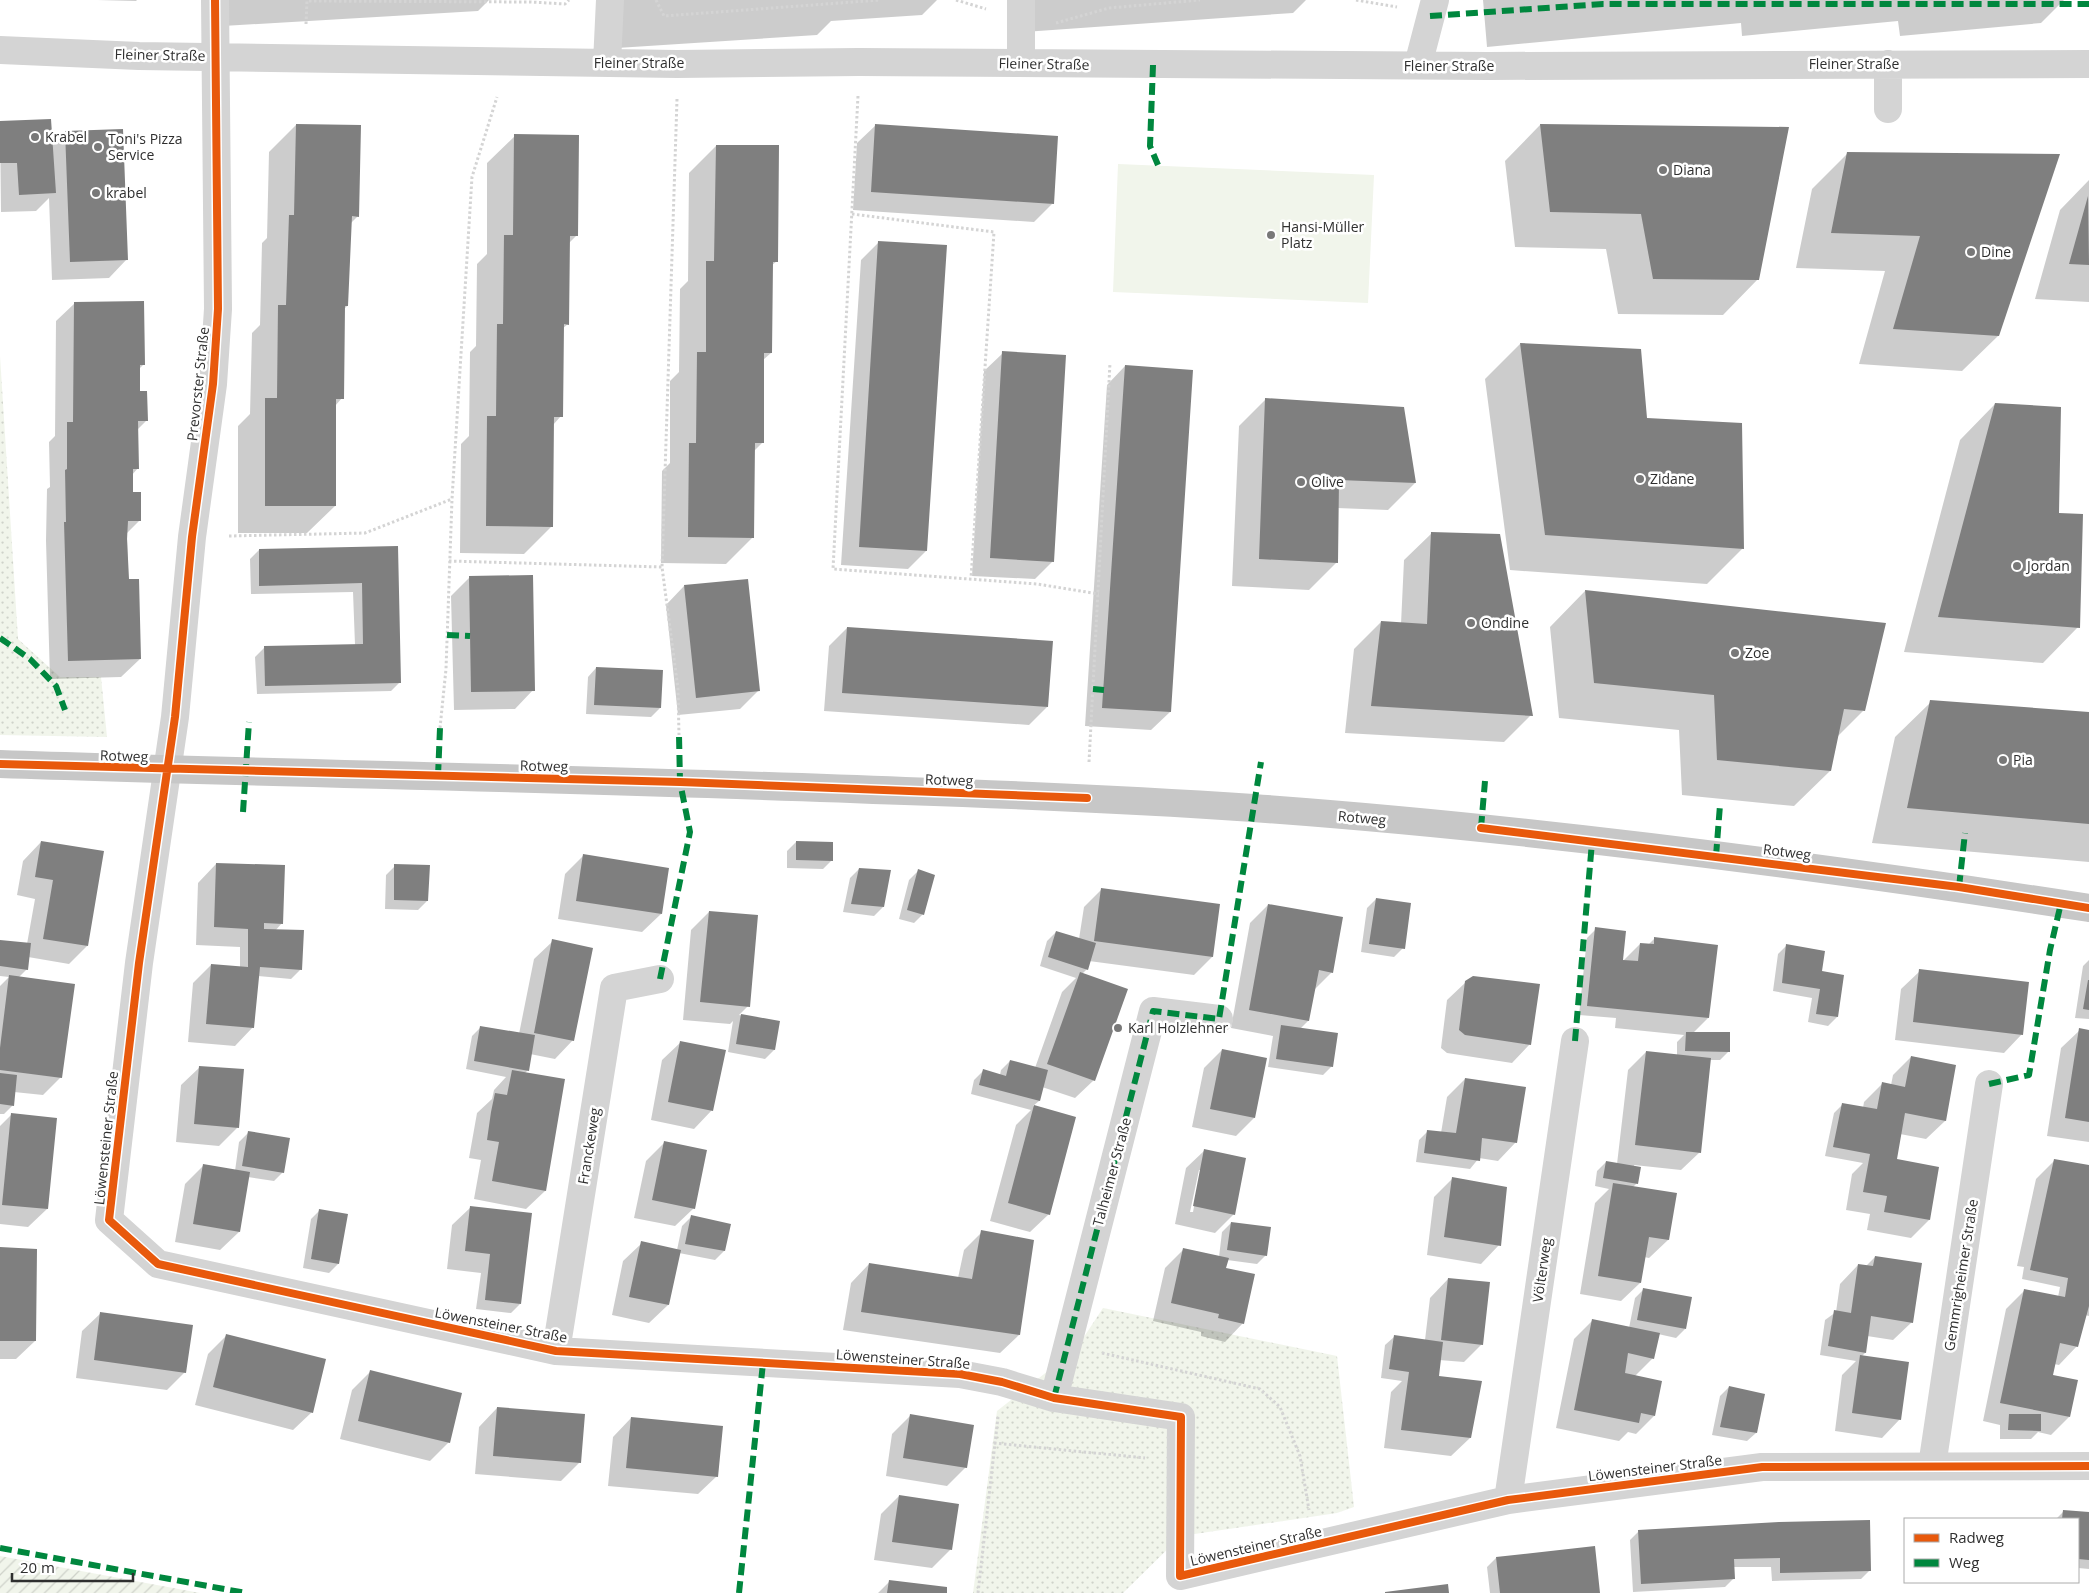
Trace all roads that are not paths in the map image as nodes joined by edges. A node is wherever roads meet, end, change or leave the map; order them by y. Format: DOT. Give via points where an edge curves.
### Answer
graph roads {
  1 [pos="215,0"];
  2 [pos="610,0"];
  3 [pos="1433,8"];
  4 [pos="1021,10"];
  5 [pos="0,50"];
  6 [pos="216,56"];
  7 [pos="607,63"];
  8 [pos="1021,64"];
  9 [pos="1888,64"];
  10 [pos="2089,64"];
  11 [pos="1418,65"];
  12 [pos="1888,109"];
  13 [pos="0,764"];
  14 [pos="167,770"];
  15 [pos="2089,908"];
  16 [pos="660,979"];
  17 [pos="1219,1018"];
  18 [pos="1575,1041"];
  19 [pos="1990,1084"];
  20 [pos="556,1351"];
  21 [pos="1054,1398"];
  22 [pos="1932,1466"];
  23 [pos="2089,1466"];
  24 [pos="1508,1500"];
  1 -- 6 [label="street, Prevorster Straße"];
  2 -- 7 [label="street"];
  3 -- 11 [label="street"];
  4 -- 8 [label="street"];
  5 -- 6 [label="street, Fleiner Straße"];
  6 -- 7 [label="street, Fleiner Straße"];
  6 -- 14 [label="street, Prevorster Straße" via="218,309"];
  7 -- 8 [label="street, Fleiner Straße"];
  8 -- 11 [label="street, Fleiner Straße"];
  9 -- 10 [label="street, Fleiner Straße"];
  9 -- 11 [label="street, Fleiner Straße"];
  9 -- 12 [label="street"];
  13 -- 14 [label="main road, Rotweg"];
  14 -- 15 [label="main road, Rotweg" via="680,782 1254,808 1481,828 1920,882"];
  14 -- 20 [label="street, Löwensteiner Straße" via="139,963 109,1220 158,1264"];
  16 -- 20 [label="street, Franckeweg" via="614,988"];
  17 -- 21 [label="street, Talheimer Straße" via="1153,1011"];
  18 -- 24 [label="street, Völterweg"];
  19 -- 22 [label="street, Gemmrigheimer Straße"];
  20 -- 21 [label="street, Löwensteiner Straße" via="960,1374 1002,1382"];
  21 -- 24 [label="street, Löwensteiner Straße" via="1181,1417 1180,1576"];
  22 -- 23 [label="street, Löwensteiner Straße"];
  22 -- 24 [label="street, Löwensteiner Straße" via="1762,1467"];
}
